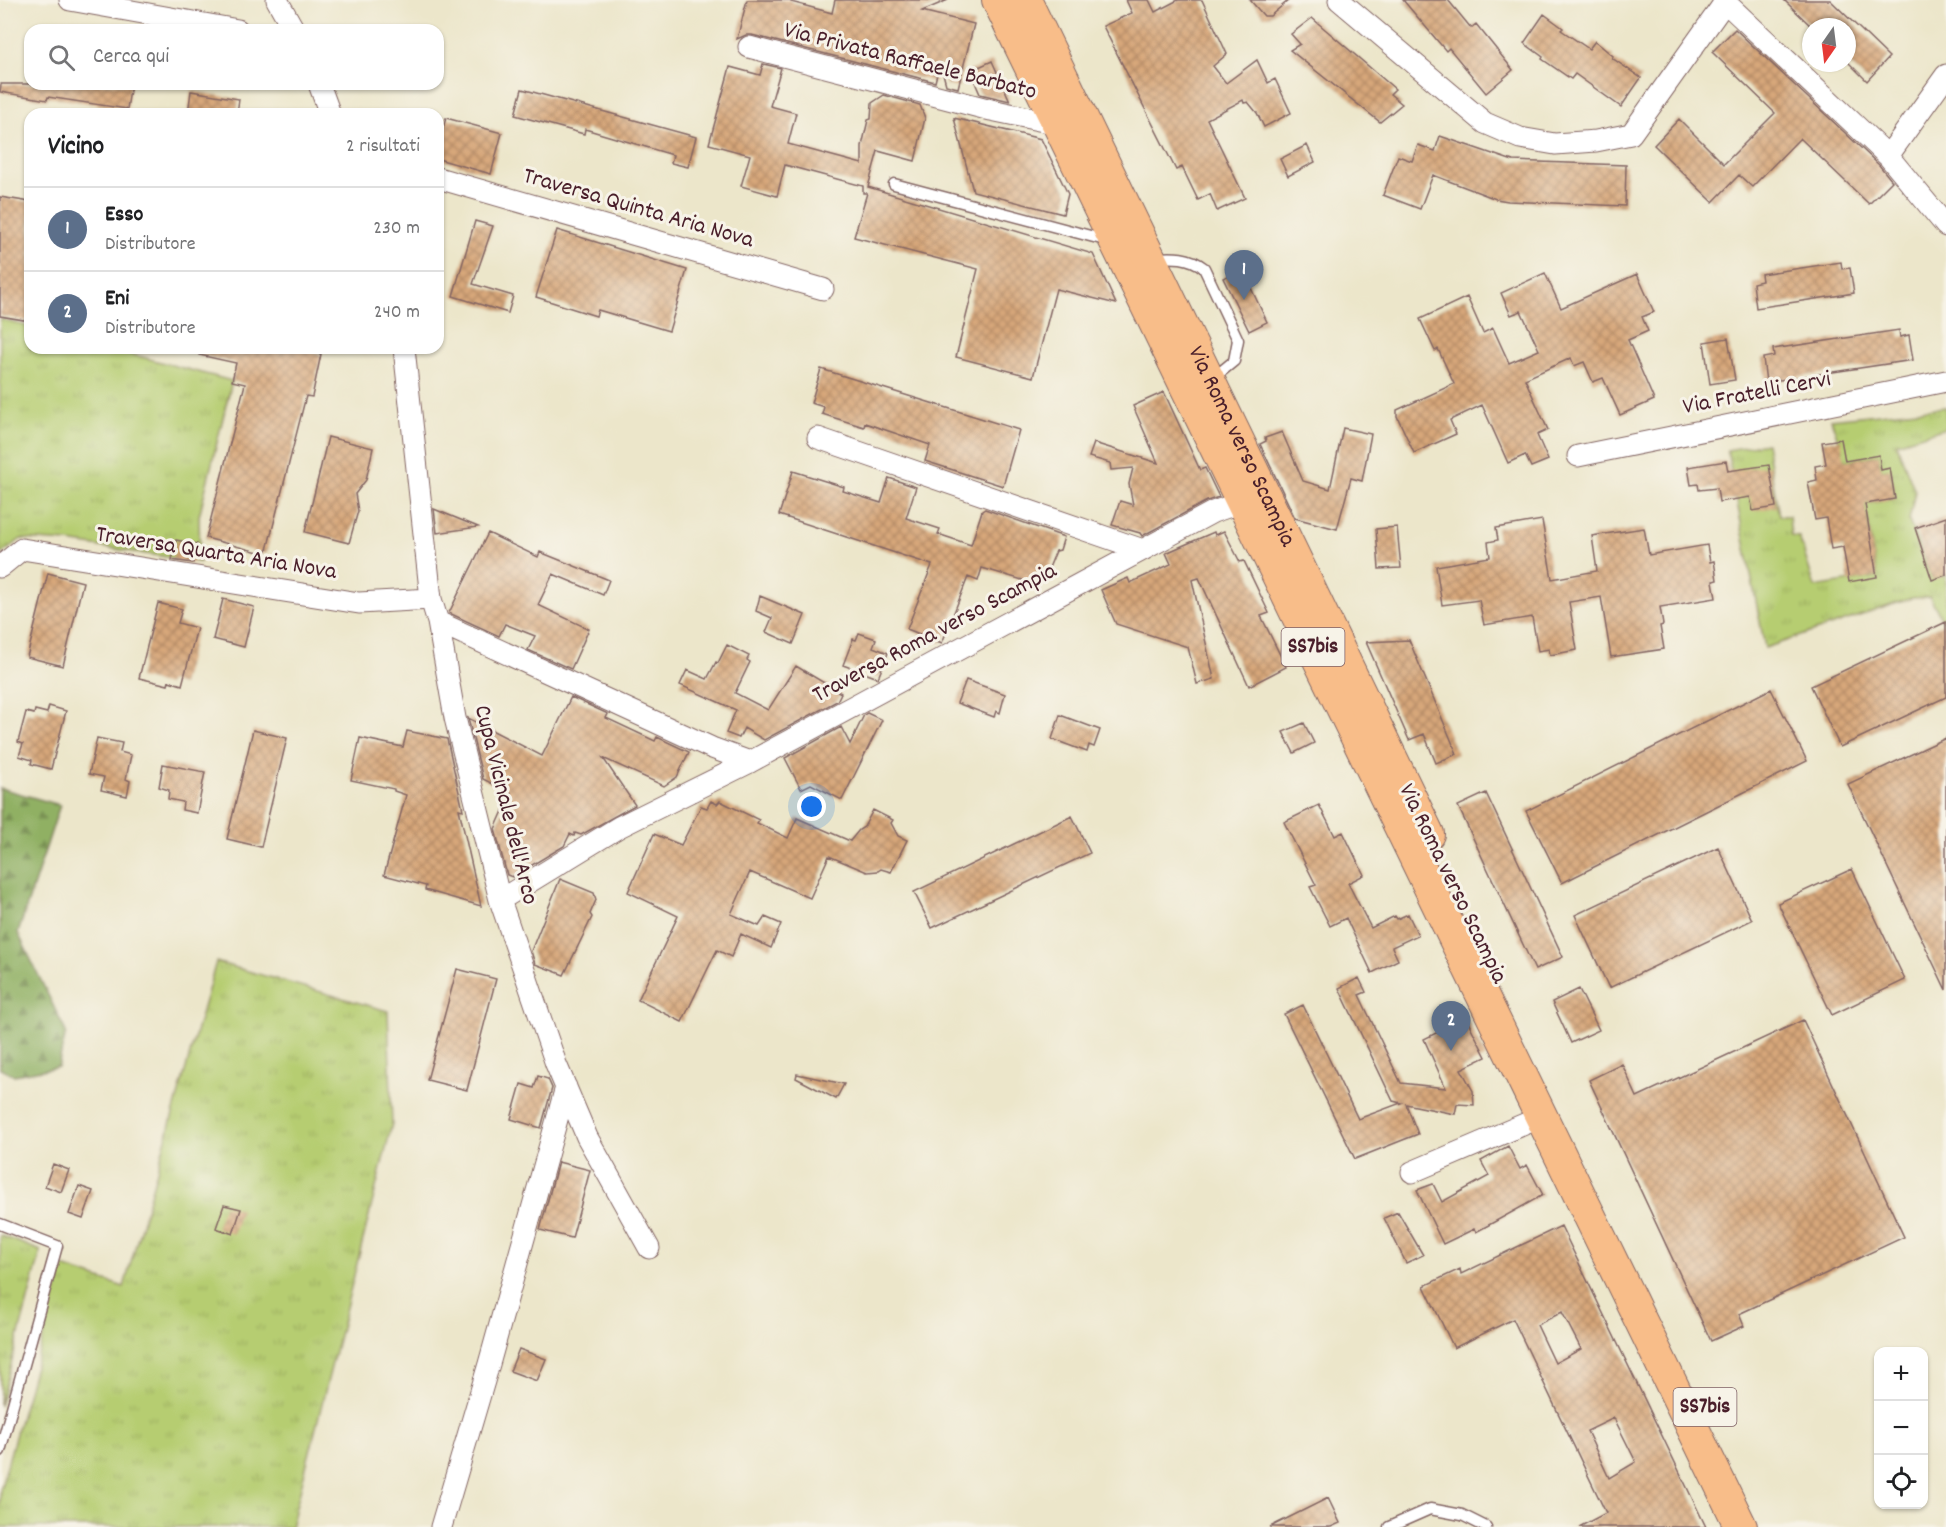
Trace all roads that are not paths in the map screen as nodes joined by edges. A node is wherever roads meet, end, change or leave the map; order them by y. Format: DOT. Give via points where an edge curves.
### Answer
graph roads {
  1 [pos="70,0"];
  2 [pos="277,0"];
  3 [pos="998,0"];
  4 [pos="1025,0"];
  5 [pos="1339,0"];
  6 [pos="1724,1"];
  7 [pos="204,24"];
  8 [pos="291,24"];
  9 [pos="749,47"];
  10 [pos="1946,75"];
  11 [pos="321,90"];
  12 [pos="328,108"];
  13 [pos="1058,124"];
  14 [pos="1888,156"];
  15 [pos="444,180"];
  16 [pos="894,184"];
  17 [pos="1946,226"];
  18 [pos="1133,245"];
  19 [pos="823,290"];
  20 [pos="405,354"];
  21 [pos="1209,381"];
  22 [pos="1946,381"];
  23 [pos="818,438"];
  24 [pos="1578,456"];
  25 [pos="1242,502"];
  26 [pos="1143,550"];
  27 [pos="0,567"];
  28 [pos="431,599"];
  29 [pos="438,622"];
  30 [pos="750,762"];
  31 [pos="501,900"];
  32 [pos="566,1088"];
  33 [pos="1551,1113"];
  34 [pos="1412,1172"];
  35 [pos="0,1224"];
  36 [pos="649,1248"];
  37 [pos="0,1451"];
  38 [pos="441,1527"];
  39 [pos="1389,1527"];
  40 [pos="1486,1527"];
  41 [pos="1741,1527"];
  42 [pos="1763,1527"];
  1 -- 7 [label="street"];
  2 -- 8 [label="street"];
  3 -- 13 [label="main road, Via Roma verso Scampia / SS7bis"];
  4 -- 18 [label="main road, Via Roma verso Scampia / SS7bis"];
  5 -- 6 [label="street" via="1485,123 1520,138 1555,144 1631,134"];
  6 -- 14 [label="street"];
  9 -- 13 [label="street, Via Privata Raffaele Barbato"];
  10 -- 14 [label="street"];
  11 -- 12 [label="street"];
  13 -- 18 [label="main road, Via Roma verso Scampia / SS7bis"];
  14 -- 17 [label="street"];
  15 -- 19 [label="street, Traversa Quinta Aria Nova"];
  16 -- 18 [label="lane"];
  18 -- 21 [label="main road, Via Roma verso Scampia / SS7bis"];
  18 -- 21 [label="lane" via="1195,261 1204,268 1238,340 1234,361"];
  18 -- 25 [label="main road, Via Roma verso Scampia / SS7bis"];
  20 -- 28 [label="street, Cupa Vicinale dell'Arco"];
  21 -- 33 [label="main road, Via Roma verso Scampia / SS7bis"];
  22 -- 24 [label="street, Via Fratelli Cervi"];
  23 -- 26 [label="street"];
  25 -- 26 [label="street, Traversa Roma verso Scampia" via="1213,512"];
  25 -- 33 [label="main road, Via Roma verso Scampia / SS7bis"];
  26 -- 30 [label="street, Traversa Roma verso Scampia"];
  27 -- 28 [label="street, Traversa Quarta Aria Nova" via="22,549 359,603"];
  28 -- 29 [label="street, Cupa Vicinale dell'Arco"];
  29 -- 30 [label="street"];
  29 -- 31 [label="street, Cupa Vicinale dell'Arco" via="455,718"];
  30 -- 31 [label="street, Traversa Roma verso Scampia" via="619,827"];
  31 -- 32 [label="street, Cupa Vicinale dell'Arco"];
  32 -- 36 [label="street, Cupa Vicinale dell'Arco" via="587,1137"];
  32 -- 38 [label="street"];
  33 -- 34 [label="street"];
  33 -- 41 [label="main road, Via Roma verso Scampia / SS7bis"];
  33 -- 42 [label="main road, Via Roma verso Scampia / SS7bis"];
  35 -- 37 [label="lane" via="57,1246"];
  39 -- 40 [label="lane" via="1430,1509 1462,1515"];
}
